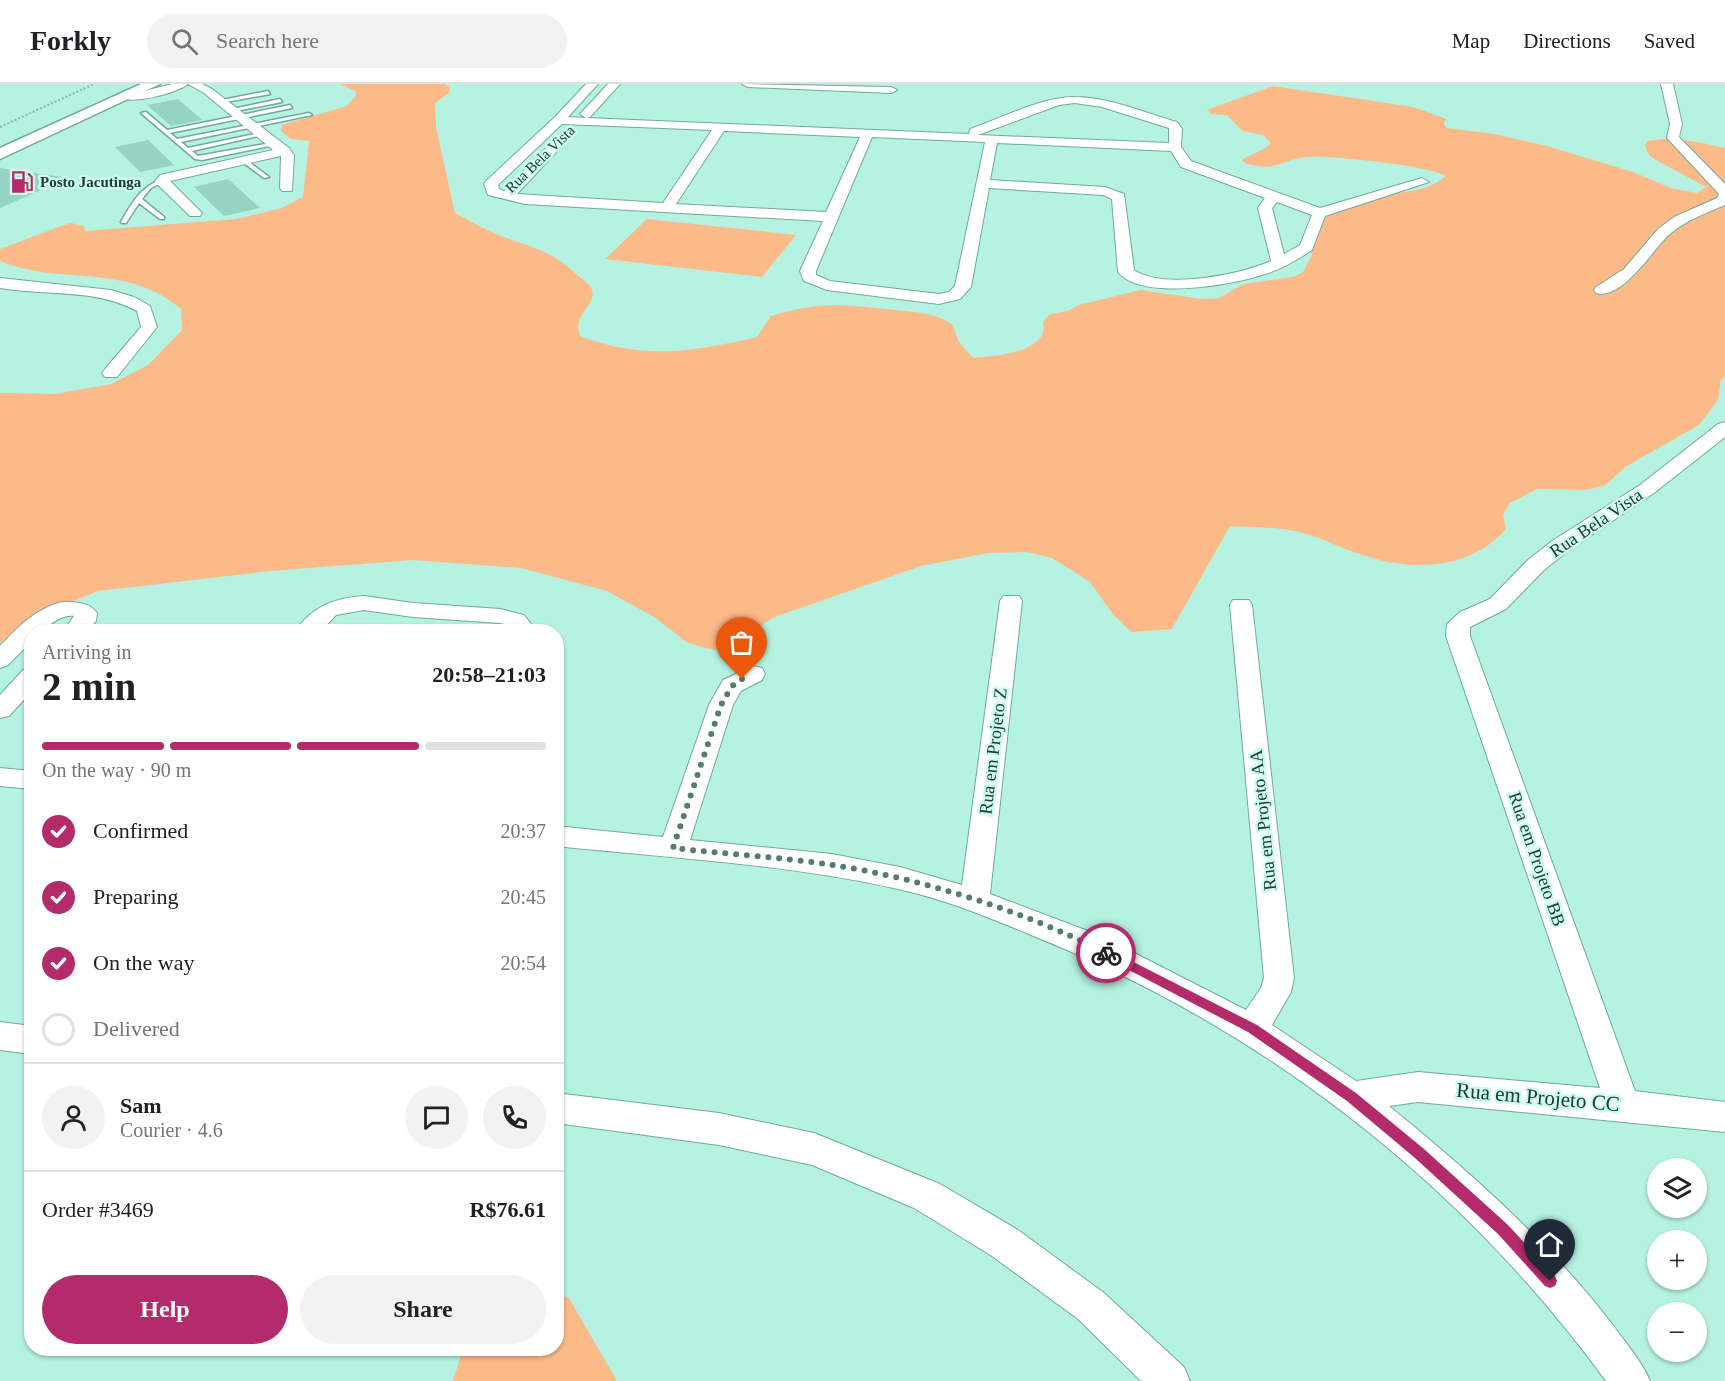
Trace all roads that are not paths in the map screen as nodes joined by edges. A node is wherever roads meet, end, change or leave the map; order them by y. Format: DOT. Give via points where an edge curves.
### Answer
graph roads {
  1 [pos="142,84"];
  2 [pos="153,84"];
  3 [pos="183,84"];
  4 [pos="193,84"];
  5 [pos="592,84"];
  6 [pos="614,84"];
  7 [pos="748,84"];
  8 [pos="1667,84"];
  9 [pos="96,88"];
  10 [pos="129,90"];
  11 [pos="891,90"];
  12 [pos="268,93"];
  13 [pos="220,101"];
  14 [pos="280,101"];
  15 [pos="290,108"];
  16 [pos="144,113"];
  17 [pos="236,113"];
  18 [pos="309,115"];
  19 [pos="560,120"];
  20 [pos="580,121"];
  21 [pos="254,126"];
  22 [pos="720,128"];
  23 [pos="166,132"];
  24 [pos="868,133"];
  25 [pos="264,134"];
  26 [pos="963,137"];
  27 [pos="992,138"];
  28 [pos="176,141"];
  29 [pos="0,147"];
  30 [pos="1175,147"];
  31 [pos="280,148"];
  32 [pos="187,150"];
  33 [pos="0,154"];
  34 [pos="243,160"];
  35 [pos="266,177"];
  36 [pos="162,181"];
  37 [pos="1422,182"];
  38 [pos="983,184"];
  39 [pos="287,188"];
  40 [pos="1725,194"];
  41 [pos="506,196"];
  42 [pos="1273,197"];
  43 [pos="138,198"];
  44 [pos="667,208"];
  45 [pos="195,213"];
  46 [pos="1320,213"];
  47 [pos="832,217"];
  48 [pos="162,218"];
  49 [pos="124,222"];
  50 [pos="1279,263"];
  51 [pos="0,283"];
  52 [pos="1602,290"];
  53 [pos="111,373"];
  54 [pos="1725,428"];
  55 [pos="1011,601"];
  56 [pos="1241,605"];
  57 [pos="1468,617"];
  58 [pos="40,624"];
  59 [pos="81,624"];
  60 [pos="314,624"];
  61 [pos="519,624"];
  62 [pos="24,638"];
  63 [pos="0,660"];
  64 [pos="753,674"];
  65 [pos="24,684"];
  66 [pos="0,710"];
  67 [pos="0,777"];
  68 [pos="24,779"];
  69 [pos="564,837"];
  70 [pos="673,848"];
  71 [pos="975,900"];
  72 [pos="1252,1029"];
  73 [pos="0,1036"];
  74 [pos="24,1039"];
  75 [pos="1352,1097"];
  76 [pos="1623,1105"];
  77 [pos="564,1109"];
  78 [pos="1725,1117"];
  79 [pos="1170,1381"];
  80 [pos="1630,1381"];
  1 -- 29 [label="main road"];
  2 -- 10 [label="main road"];
  3 -- 10 [label="street" via="166,91"];
  4 -- 13 [label="street"];
  5 -- 19 [label="street, Rua Bela Vista"];
  6 -- 20 [label="street, Rua Bela Vista"];
  7 -- 11 [label="street"];
  8 -- 40 [label="street" via="1676,123 1672,138"];
  9 -- 10 [label="main road"];
  10 -- 33 [label="main road"];
  12 -- 13 [label="lane"];
  13 -- 17 [label="street"];
  14 -- 17 [label="lane"];
  15 -- 17 [label="lane"];
  16 -- 23 [label="lane"];
  17 -- 21 [label="street"];
  17 -- 23 [label="lane"];
  18 -- 21 [label="lane"];
  19 -- 20 [label="street"];
  19 -- 41 [label="street, Rua Bela Vista" via="491,184 493,192"];
  20 -- 22 [label="street"];
  20 -- 41 [label="street, Rua Bela Vista"];
  21 -- 25 [label="street"];
  21 -- 28 [label="lane"];
  22 -- 24 [label="street"];
  22 -- 44 [label="street"];
  23 -- 28 [label="lane"];
  24 -- 26 [label="street"];
  24 -- 47 [label="street"];
  25 -- 31 [label="street"];
  25 -- 32 [label="lane"];
  26 -- 27 [label="street"];
  26 -- 30 [label="street" via="1057,102 1075,100 1103,104 1173,126"];
  27 -- 30 [label="street"];
  27 -- 38 [label="street"];
  28 -- 32 [label="lane"];
  30 -- 42 [label="street" via="1186,164"];
  31 -- 32 [label="lane" via="202,159"];
  31 -- 34 [label="street"];
  31 -- 39 [label="street" via="290,158"];
  34 -- 35 [label="lane"];
  34 -- 36 [label="street" via="177,174"];
  36 -- 43 [label="lane"];
  36 -- 45 [label="street"];
  37 -- 46 [label="street"];
  38 -- 47 [label="street" via="963,287 947,298 827,285 809,278 808,271"];
  38 -- 50 [label="street" via="1105,191 1116,195 1126,272 1138,280 1217,280"];
  40 -- 52 [label="street" via="1722,201 1679,220 1663,232 1629,272"];
  41 -- 44 [label="street"];
  42 -- 46 [label="street"];
  42 -- 50 [label="street" via="1265,208"];
  43 -- 48 [label="lane"];
  43 -- 49 [label="lane"];
  44 -- 47 [label="street"];
  46 -- 50 [label="street" via="1307,247"];
  51 -- 53 [label="street" via="109,294 133,301 144,309 149,327"];
  54 -- 57 [label="street, Rua Bela Vista" via="1647,489 1560,546 1498,604"];
  55 -- 71 [label="street, Rua em Projeto Z"];
  56 -- 72 [label="street, Rua em Projeto AA" via="1279,978 1275,992"];
  57 -- 76 [label="street, Rua em Projeto BB" via="1460,624 1458,636"];
  58 -- 59 [label="street" via="55,610 75,608 86,613"];
  60 -- 61 [label="street" via="328,609 364,603 500,616"];
  62 -- 63 [label="street"];
  64 -- 70 [label="street" via="732,686 721,705"];
  65 -- 66 [label="street"];
  67 -- 68 [label="street"];
  69 -- 70 [label="street"];
  70 -- 71 [label="street" via="832,865 900,878"];
  71 -- 72 [label="street" via="1090,945"];
  72 -- 75 [label="street"];
  73 -- 74 [label="street"];
  75 -- 76 [label="street, Rua em Projeto CC" via="1418,1087"];
  75 -- 80 [label="street" via="1503,1230 1581,1315"];
  76 -- 78 [label="street, Rua em Projeto CC"];
  77 -- 79 [label="street" via="719,1129 814,1149 927,1196 1005,1243 1091,1306"];
}
